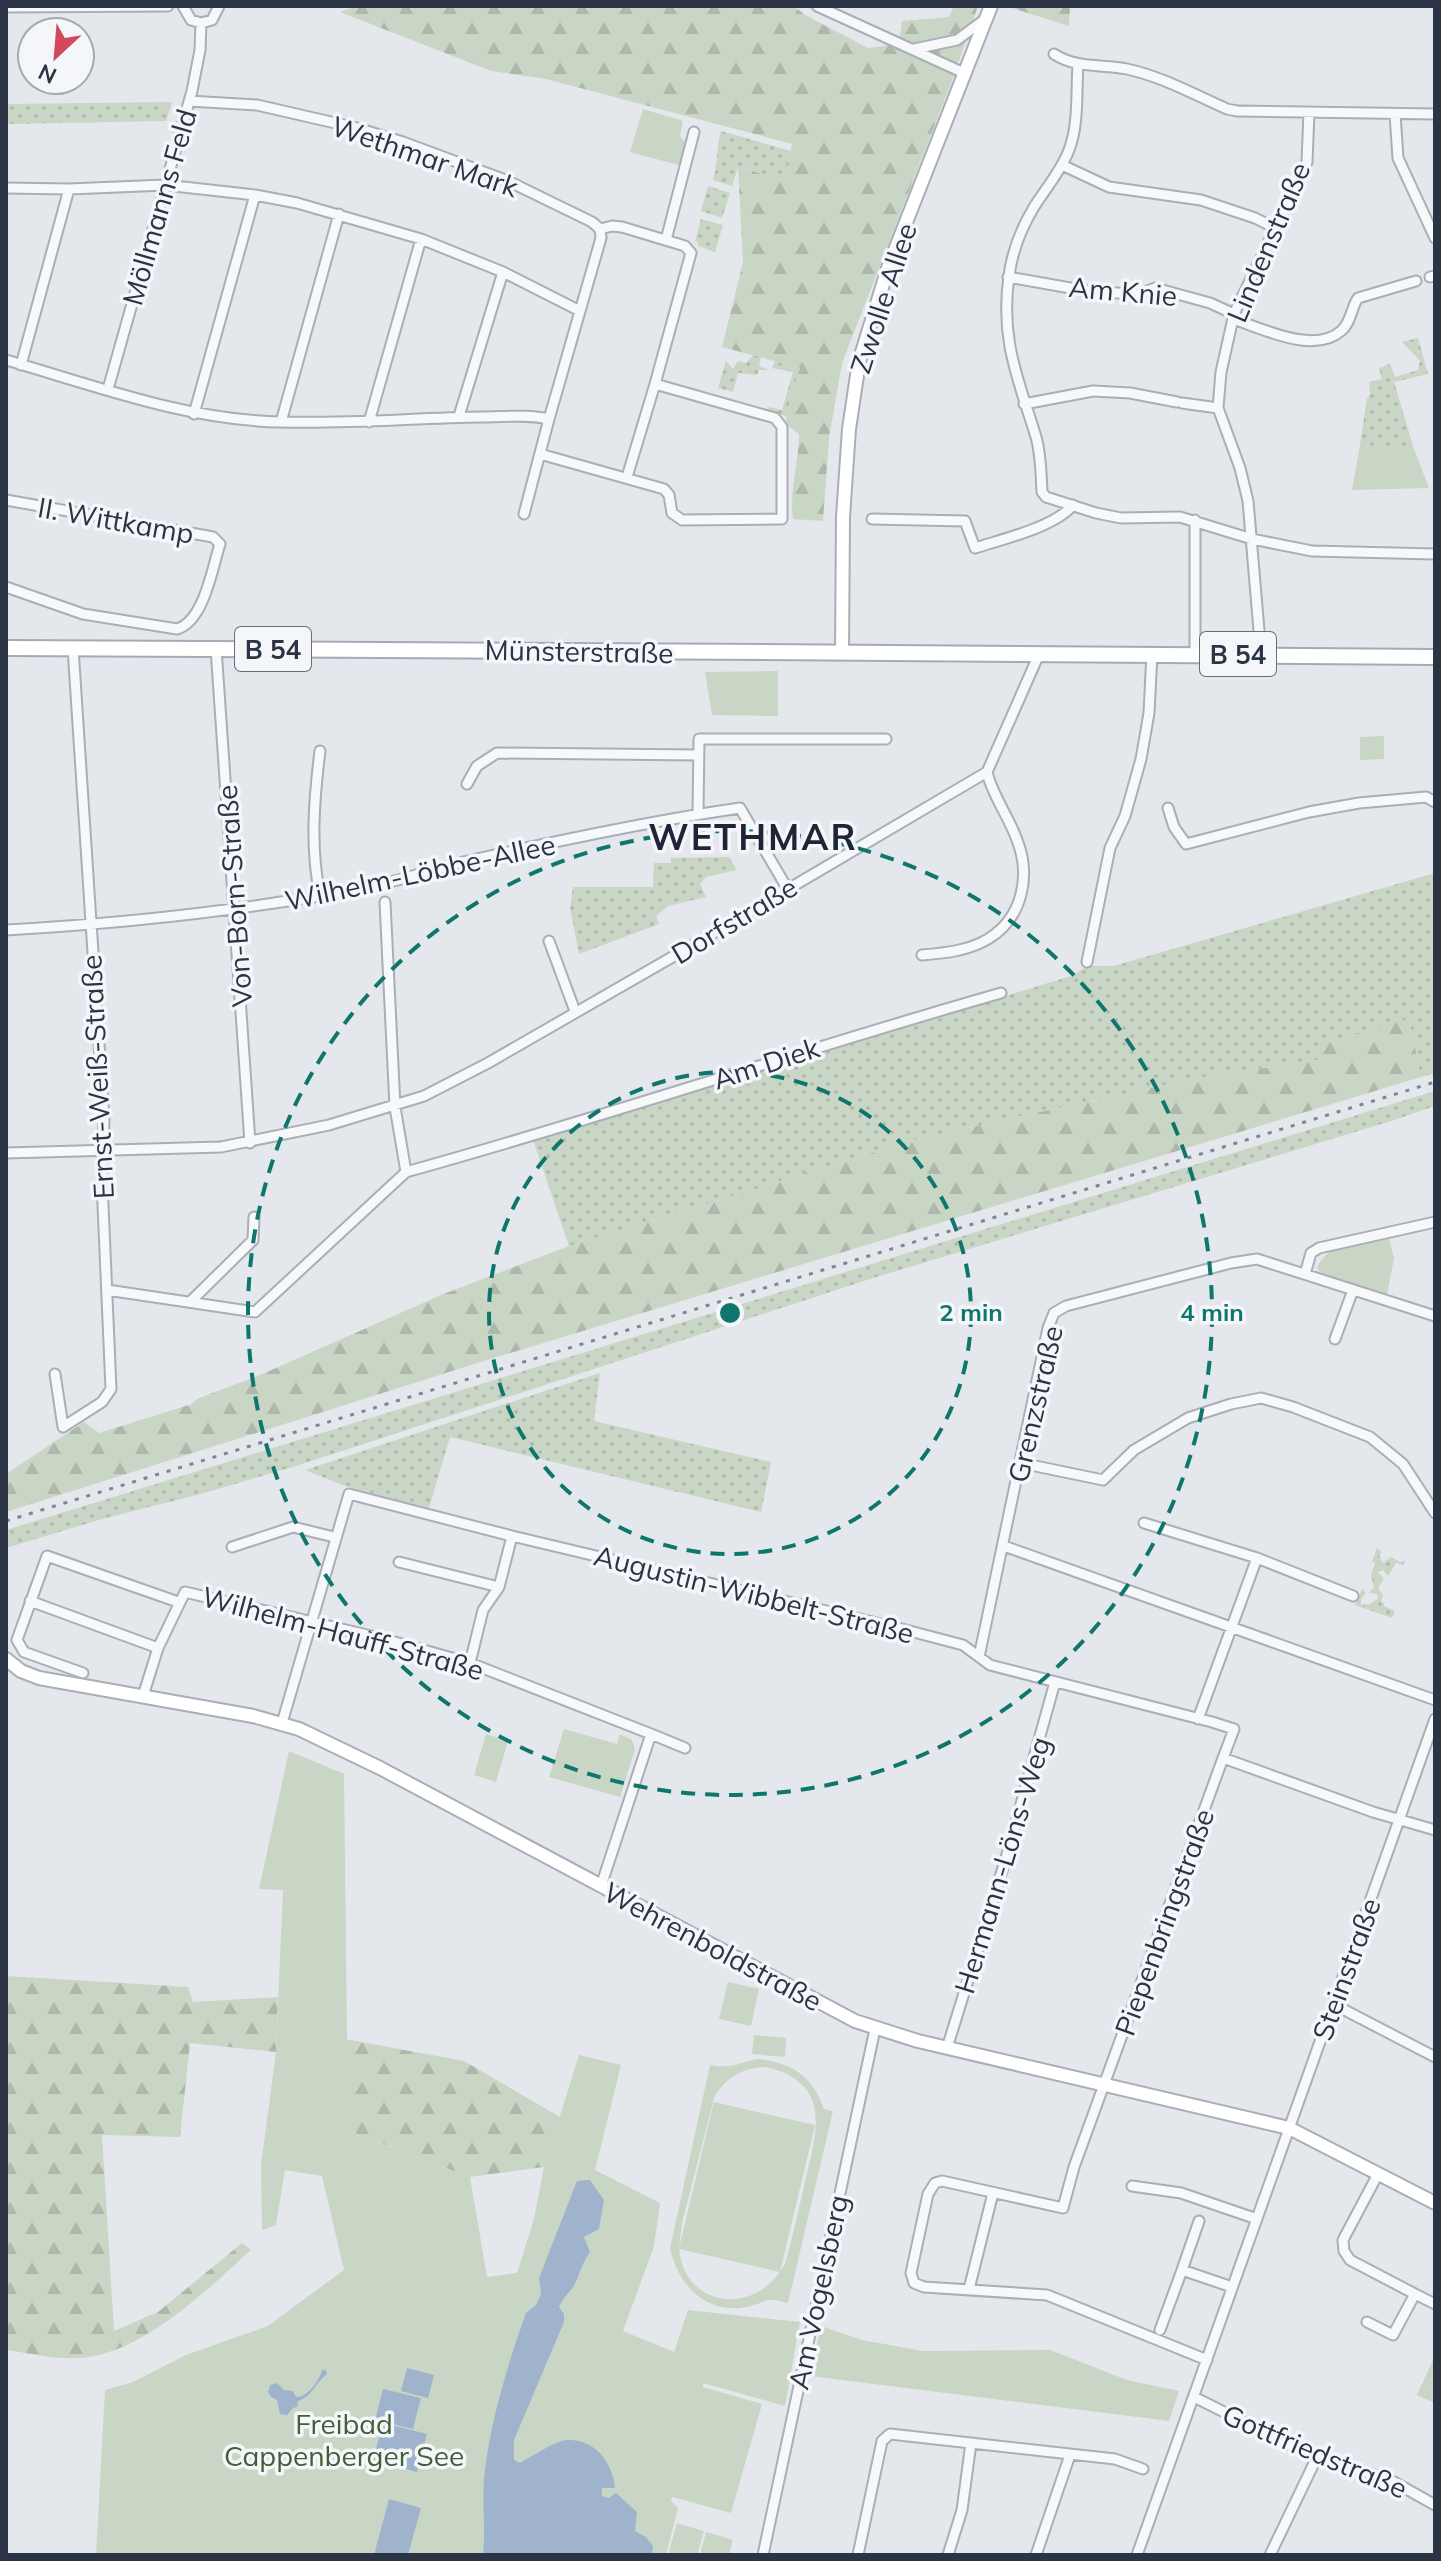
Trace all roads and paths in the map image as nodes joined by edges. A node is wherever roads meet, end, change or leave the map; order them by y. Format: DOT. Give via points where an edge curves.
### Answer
graph roads {
  1 [pos="168,6"];
  2 [pos="183,6"];
  3 [pos="219,6"];
  4 [pos="817,6"];
  5 [pos="6,7"];
  6 [pos="989,12"];
  7 [pos="201,23"];
  8 [pos="912,49"];
  9 [pos="1054,54"];
  10 [pos="1078,65"];
  11 [pos="964,73"];
  12 [pos="189,101"];
  13 [pos="1309,112"];
  14 [pos="1395,114"];
  15 [pos="1435,114"];
  16 [pos="694,132"];
  17 [pos="1062,165"];
  18 [pos="165,185"];
  19 [pos="6,188"];
  20 [pos="69,189"];
  21 [pos="255,195"];
  22 [pos="339,214"];
  23 [pos="1275,228"];
  24 [pos="600,229"];
  25 [pos="1435,238"];
  26 [pos="421,239"];
  27 [pos="666,240"];
  28 [pos="503,272"];
  29 [pos="1008,277"];
  30 [pos="1416,281"];
  31 [pos="580,311"];
  32 [pos="1234,316"];
  33 [pos="6,360"];
  34 [pos="21,365"];
  35 [pos="655,384"];
  36 [pos="108,389"];
  37 [pos="1024,404"];
  38 [pos="1218,408"];
  39 [pos="194,414"];
  40 [pos="459,416"];
  41 [pos="549,419"];
  42 [pos="281,422"];
  43 [pos="369,422"];
  44 [pos="540,454"];
  45 [pos="627,477"];
  46 [pos="6,500"];
  47 [pos="1073,505"];
  48 [pos="524,514"];
  49 [pos="872,519"];
  50 [pos="1195,520"];
  51 [pos="1252,539"];
  52 [pos="1435,554"];
  53 [pos="6,587"];
  54 [pos="6,648"];
  55 [pos="73,648"];
  56 [pos="216,648"];
  57 [pos="1040,652"];
  58 [pos="842,653"];
  59 [pos="1152,653"];
  60 [pos="1195,653"];
  61 [pos="1261,654"];
  62 [pos="1435,657"];
  63 [pos="886,739"];
  64 [pos="320,751"];
  65 [pos="698,755"];
  66 [pos="987,772"];
  67 [pos="467,784"];
  68 [pos="1435,802"];
  69 [pos="1168,808"];
  70 [pos="698,814"];
  71 [pos="787,888"];
  72 [pos="320,895"];
  73 [pos="385,902"];
  74 [pos="235,910"];
  75 [pos="90,925"];
  76 [pos="6,930"];
  77 [pos="549,941"];
  78 [pos="922,955"];
  79 [pos="1087,962"];
  80 [pos="1001,993"];
  81 [pos="575,1011"];
  82 [pos="395,1107"];
  83 [pos="250,1143"];
  84 [pos="103,1149"];
  85 [pos="6,1153"];
  86 [pos="406,1172"];
  87 [pos="254,1217"];
  88 [pos="1435,1222"];
  89 [pos="1305,1274"];
  90 [pos="107,1290"];
  91 [pos="1353,1290"];
  92 [pos="191,1301"];
  93 [pos="1435,1316"];
  94 [pos="1335,1339"];
  95 [pos="55,1374"];
  96 [pos="1021,1463"];
  97 [pos="1435,1513"];
  98 [pos="1144,1523"];
  99 [pos="512,1536"];
  100 [pos="334,1537"];
  101 [pos="1004,1546"];
  102 [pos="232,1547"];
  103 [pos="1257,1558"];
  104 [pos="399,1562"];
  105 [pos="499,1587"];
  106 [pos="1353,1596"];
  107 [pos="30,1601"];
  108 [pos="178,1602"];
  109 [pos="312,1622"];
  110 [pos="1231,1627"];
  111 [pos="158,1648"];
  112 [pos="979,1657"];
  113 [pos="6,1659"];
  114 [pos="470,1663"];
  115 [pos="83,1673"];
  116 [pos="1055,1682"];
  117 [pos="143,1696"];
  118 [pos="1435,1700"];
  119 [pos="1198,1719"];
  120 [pos="1435,1719"];
  121 [pos="282,1723"];
  122 [pos="651,1734"];
  123 [pos="685,1748"];
  124 [pos="1223,1758"];
  125 [pos="1400,1819"];
  126 [pos="1435,1830"];
  127 [pos="601,1886"];
  128 [pos="1333,2004"];
  129 [pos="875,2029"];
  130 [pos="947,2048"];
  131 [pos="1435,2057"];
  132 [pos="1105,2085"];
  133 [pos="1289,2128"];
  134 [pos="1378,2174"];
  135 [pos="1132,2186"];
  136 [pos="993,2193"];
  137 [pos="1435,2203"];
  138 [pos="1257,2219"];
  139 [pos="1199,2221"];
  140 [pos="1182,2270"];
  141 [pos="1232,2287"];
  142 [pos="969,2289"];
  143 [pos="1415,2294"];
  144 [pos="1435,2304"];
  145 [pos="1367,2322"];
  146 [pos="1160,2330"];
  147 [pos="1207,2360"];
  148 [pos="1194,2397"];
  149 [pos="971,2443"];
  150 [pos="1070,2455"];
  151 [pos="1317,2457"];
  152 [pos="1143,2469"];
  153 [pos="1435,2505"];
  154 [pos="763,2555"];
  155 [pos="858,2555"];
  156 [pos="948,2555"];
  157 [pos="1036,2555"];
  158 [pos="1137,2555"];
  159 [pos="1270,2555"];
  1 -- 5 [label="street"];
  2 -- 7 [label="street" via="187,16"];
  3 -- 7 [label="street" via="212,20"];
  4 -- 8 [label="street"];
  6 -- 8 [label="street" via="957,40"];
  6 -- 11 [label="street, Zwolle Allee"];
  7 -- 12 [label="street, Möllmanns Feld"];
  8 -- 11 [label="street"];
  9 -- 10 [label="street"];
  10 -- 13 [label="street" via="1165,79 1227,109"];
  10 -- 17 [label="street" via="1074,135"];
  11 -- 58 [label="street, Zwolle Allee" via="888,268 859,362 845,489"];
  12 -- 18 [label="street, Möllmanns Feld"];
  12 -- 24 [label="street, Wethmar Mark" via="257,105 391,138 508,181"];
  13 -- 14 [label="street"];
  13 -- 23 [label="street, Lindenstraße" via="1307,162"];
  14 -- 15 [label="street"];
  14 -- 25 [label="street" via="1398,158"];
  16 -- 27 [label="street"];
  17 -- 23 [label="street" via="1109,187 1201,200"];
  17 -- 29 [label="street" via="1034,207"];
  18 -- 20 [label="street"];
  18 -- 21 [label="street"];
  18 -- 36 [label="street, Möllmanns Feld"];
  19 -- 20 [label="street"];
  20 -- 34 [label="street"];
  21 -- 22 [label="street"];
  21 -- 39 [label="street"];
  22 -- 26 [label="street"];
  22 -- 42 [label="street"];
  23 -- 32 [label="street, Lindenstraße"];
  24 -- 27 [label="street" via="622,227"];
  24 -- 31 [label="street"];
  26 -- 28 [label="street"];
  26 -- 43 [label="street"];
  27 -- 35 [label="street" via="691,253"];
  28 -- 31 [label="street"];
  28 -- 40 [label="street"];
  29 -- 32 [label="street, Am Knie" via="1093,292 1140,294 1155,288 1210,303"];
  29 -- 37 [label="street" via="1011,360"];
  30 -- 32 [label="street, Am Knie" via="1358,298 1348,322 1331,337 1298,341"];
  31 -- 41 [label="street"];
  32 -- 38 [label="street, Lindenstraße"];
  33 -- 34 [label="street"];
  34 -- 36 [label="street"];
  35 -- 45 [label="street"];
  35 -- 45 [label="street" via="775,418 782,427 782,519 682,520 672,513 664,489"];
  36 -- 39 [label="street"];
  37 -- 38 [label="street" via="1093,391"];
  37 -- 47 [label="street" via="1036,439 1042,492"];
  38 -- 51 [label="street, Lindenstraße" via="1240,468"];
  39 -- 42 [label="street"];
  40 -- 41 [label="street"];
  40 -- 43 [label="street"];
  41 -- 44 [label="street"];
  42 -- 43 [label="street"];
  44 -- 45 [label="street"];
  44 -- 48 [label="street"];
  46 -- 53 [label="street, II. Wittkamp" via="219,541 199,609 186,627 177,629 83,614"];
  47 -- 49 [label="street" via="1065,515 975,548 965,521"];
  47 -- 50 [label="street" via="1121,518"];
  50 -- 51 [label="street"];
  50 -- 60 [label="street"];
  51 -- 52 [label="street" via="1312,551"];
  51 -- 61 [label="street, Lindenstraße"];
  54 -- 55 [label="main road, Münsterstraße / B 54"];
  55 -- 56 [label="main road, Münsterstraße / B 54"];
  55 -- 75 [label="street, Ernst-Weiß-Straße"];
  56 -- 58 [label="main road, Münsterstraße / B 54"];
  56 -- 74 [label="street, Von-Born-Straße"];
  57 -- 58 [label="main road, Münsterstraße / B 54"];
  57 -- 59 [label="main road, Münsterstraße / B 54"];
  57 -- 66 [label="street"];
  59 -- 60 [label="main road, Münsterstraße / B 54"];
  59 -- 79 [label="street" via="1143,750 1106,860"];
  60 -- 61 [label="main road, Münsterstraße / B 54"];
  61 -- 62 [label="main road, Münsterstraße / B 54"];
  63 -- 65 [label="street" via="699,739"];
  64 -- 72 [label="street" via="314,870"];
  65 -- 67 [label="street" via="497,753 477,766"];
  65 -- 70 [label="street"];
  66 -- 71 [label="street, Dorfstraße"];
  66 -- 78 [label="street" via="1022,856 1020,899 989,939"];
  68 -- 69 [label="street" via="1426,797 1359,803 1186,844"];
  70 -- 71 [label="street, Wilhelm-Löbbe-Allee" via="740,808"];
  70 -- 72 [label="street, Wilhelm-Löbbe-Allee"];
  71 -- 81 [label="street, Dorfstraße"];
  72 -- 74 [label="street, Wilhelm-Löbbe-Allee"];
  73 -- 82 [label="street"];
  74 -- 75 [label="street, Wilhelm-Löbbe-Allee"];
  74 -- 83 [label="street, Von-Born-Straße"];
  75 -- 76 [label="street, Wilhelm-Löbbe-Allee"];
  75 -- 84 [label="street, Ernst-Weiß-Straße"];
  77 -- 81 [label="street"];
  80 -- 86 [label="street, Am Diek"];
  81 -- 82 [label="street, Dorfstraße" via="461,1078"];
  82 -- 83 [label="street, Dorfstraße"];
  82 -- 86 [label="street"];
  83 -- 84 [label="street, Dorfstraße"];
  84 -- 85 [label="street, Dorfstraße"];
  84 -- 90 [label="street, Ernst-Weiß-Straße"];
  86 -- 92 [label="street" via="255,1312"];
  87 -- 92 [label="street" via="253,1240"];
  88 -- 89 [label="street" via="1319,1248 1311,1253"];
  89 -- 91 [label="street, Grenzstraße"];
  89 -- 96 [label="street, Grenzstraße" via="1248,1260 1054,1313"];
  90 -- 92 [label="street"];
  90 -- 95 [label="street, Ernst-Weiß-Straße" via="111,1389 102,1402 63,1427"];
  91 -- 93 [label="street, Grenzstraße"];
  91 -- 94 [label="street"];
  96 -- 97 [label="street" via="1103,1480 1134,1450 1188,1418 1250,1399 1272,1400 1378,1442 1403,1464"];
  96 -- 101 [label="street, Grenzstraße"];
  98 -- 103 [label="street"];
  99 -- 100 [label="street, Augustin-Wibbelt-Straße" via="349,1494"];
  99 -- 105 [label="street"];
  99 -- 112 [label="street, Augustin-Wibbelt-Straße" via="872,1621 963,1645"];
  100 -- 102 [label="street" via="293,1527"];
  100 -- 109 [label="street, Augustin-Wibbelt-Straße"];
  101 -- 110 [label="street"];
  101 -- 112 [label="street, Grenzstraße"];
  103 -- 106 [label="street"];
  103 -- 110 [label="street"];
  104 -- 105 [label="street"];
  105 -- 114 [label="street" via="483,1610"];
  107 -- 108 [label="street" via="47,1556"];
  107 -- 111 [label="street"];
  107 -- 115 [label="street" via="17,1640 24,1652"];
  108 -- 109 [label="street, Wilhelm-Hauff-Straße" via="185,1592"];
  108 -- 111 [label="street, Wilhelm-Hauff-Straße"];
  109 -- 114 [label="street, Wilhelm-Hauff-Straße"];
  109 -- 121 [label="street, Augustin-Wibbelt-Straße"];
  110 -- 118 [label="street"];
  110 -- 119 [label="street"];
  111 -- 117 [label="street, Wilhelm-Hauff-Straße"];
  112 -- 116 [label="street, Augustin-Wibbelt-Straße" via="990,1665"];
  113 -- 117 [label="street, Wehrenboldstraße" via="39,1678"];
  114 -- 122 [label="street, Wilhelm-Hauff-Straße"];
  116 -- 119 [label="street, Augustin-Wibbelt-Straße"];
  116 -- 130 [label="street, Hermann-Löns-Weg"];
  117 -- 121 [label="street, Wehrenboldstraße"];
  119 -- 124 [label="street, Augustin-Wibbelt-Straße" via="1234,1729"];
  120 -- 125 [label="street, Steinstraße"];
  121 -- 127 [label="street, Wehrenboldstraße" via="347,1751"];
  122 -- 123 [label="street, Wilhelm-Hauff-Straße"];
  122 -- 127 [label="street"];
  124 -- 125 [label="street"];
  124 -- 132 [label="street, Piepenbringstraße"];
  125 -- 126 [label="street"];
  125 -- 128 [label="street, Steinstraße"];
  127 -- 129 [label="street, Wehrenboldstraße"];
  128 -- 131 [label="street"];
  128 -- 133 [label="street, Steinstraße"];
  129 -- 130 [label="street, Wehrenboldstraße"];
  129 -- 154 [label="street, Am Vogelsberg"];
  130 -- 132 [label="street, Wehrenboldstraße"];
  132 -- 133 [label="street, Wehrenboldstraße"];
  132 -- 136 [label="street, Piepenbringstraße" via="1063,2208"];
  133 -- 134 [label="street, Wehrenboldstraße"];
  133 -- 138 [label="street, Steinstraße"];
  134 -- 137 [label="street, Wehrenboldstraße"];
  134 -- 143 [label="street" via="1343,2240 1344,2251 1350,2260"];
  135 -- 138 [label="street" via="1181,2193"];
  136 -- 142 [label="street"];
  136 -- 142 [label="street" via="942,2181 928,2194 913,2280 924,2287"];
  138 -- 141 [label="street, Steinstraße"];
  139 -- 140 [label="street"];
  140 -- 141 [label="street"];
  140 -- 146 [label="street"];
  141 -- 147 [label="street, Steinstraße"];
  142 -- 147 [label="street" via="1047,2295"];
  143 -- 144 [label="street"];
  143 -- 145 [label="street" via="1393,2335"];
  147 -- 148 [label="street, Steinstraße"];
  148 -- 151 [label="street, Gottfriedstraße"];
  148 -- 158 [label="street, Steinstraße"];
  149 -- 150 [label="street"];
  149 -- 155 [label="street" via="893,2433 884,2437"];
  149 -- 156 [label="street" via="962,2510"];
  150 -- 152 [label="street" via="1115,2459"];
  150 -- 157 [label="street"];
  151 -- 153 [label="street, Gottfriedstraße" via="1394,2482"];
  151 -- 159 [label="street"];
}
